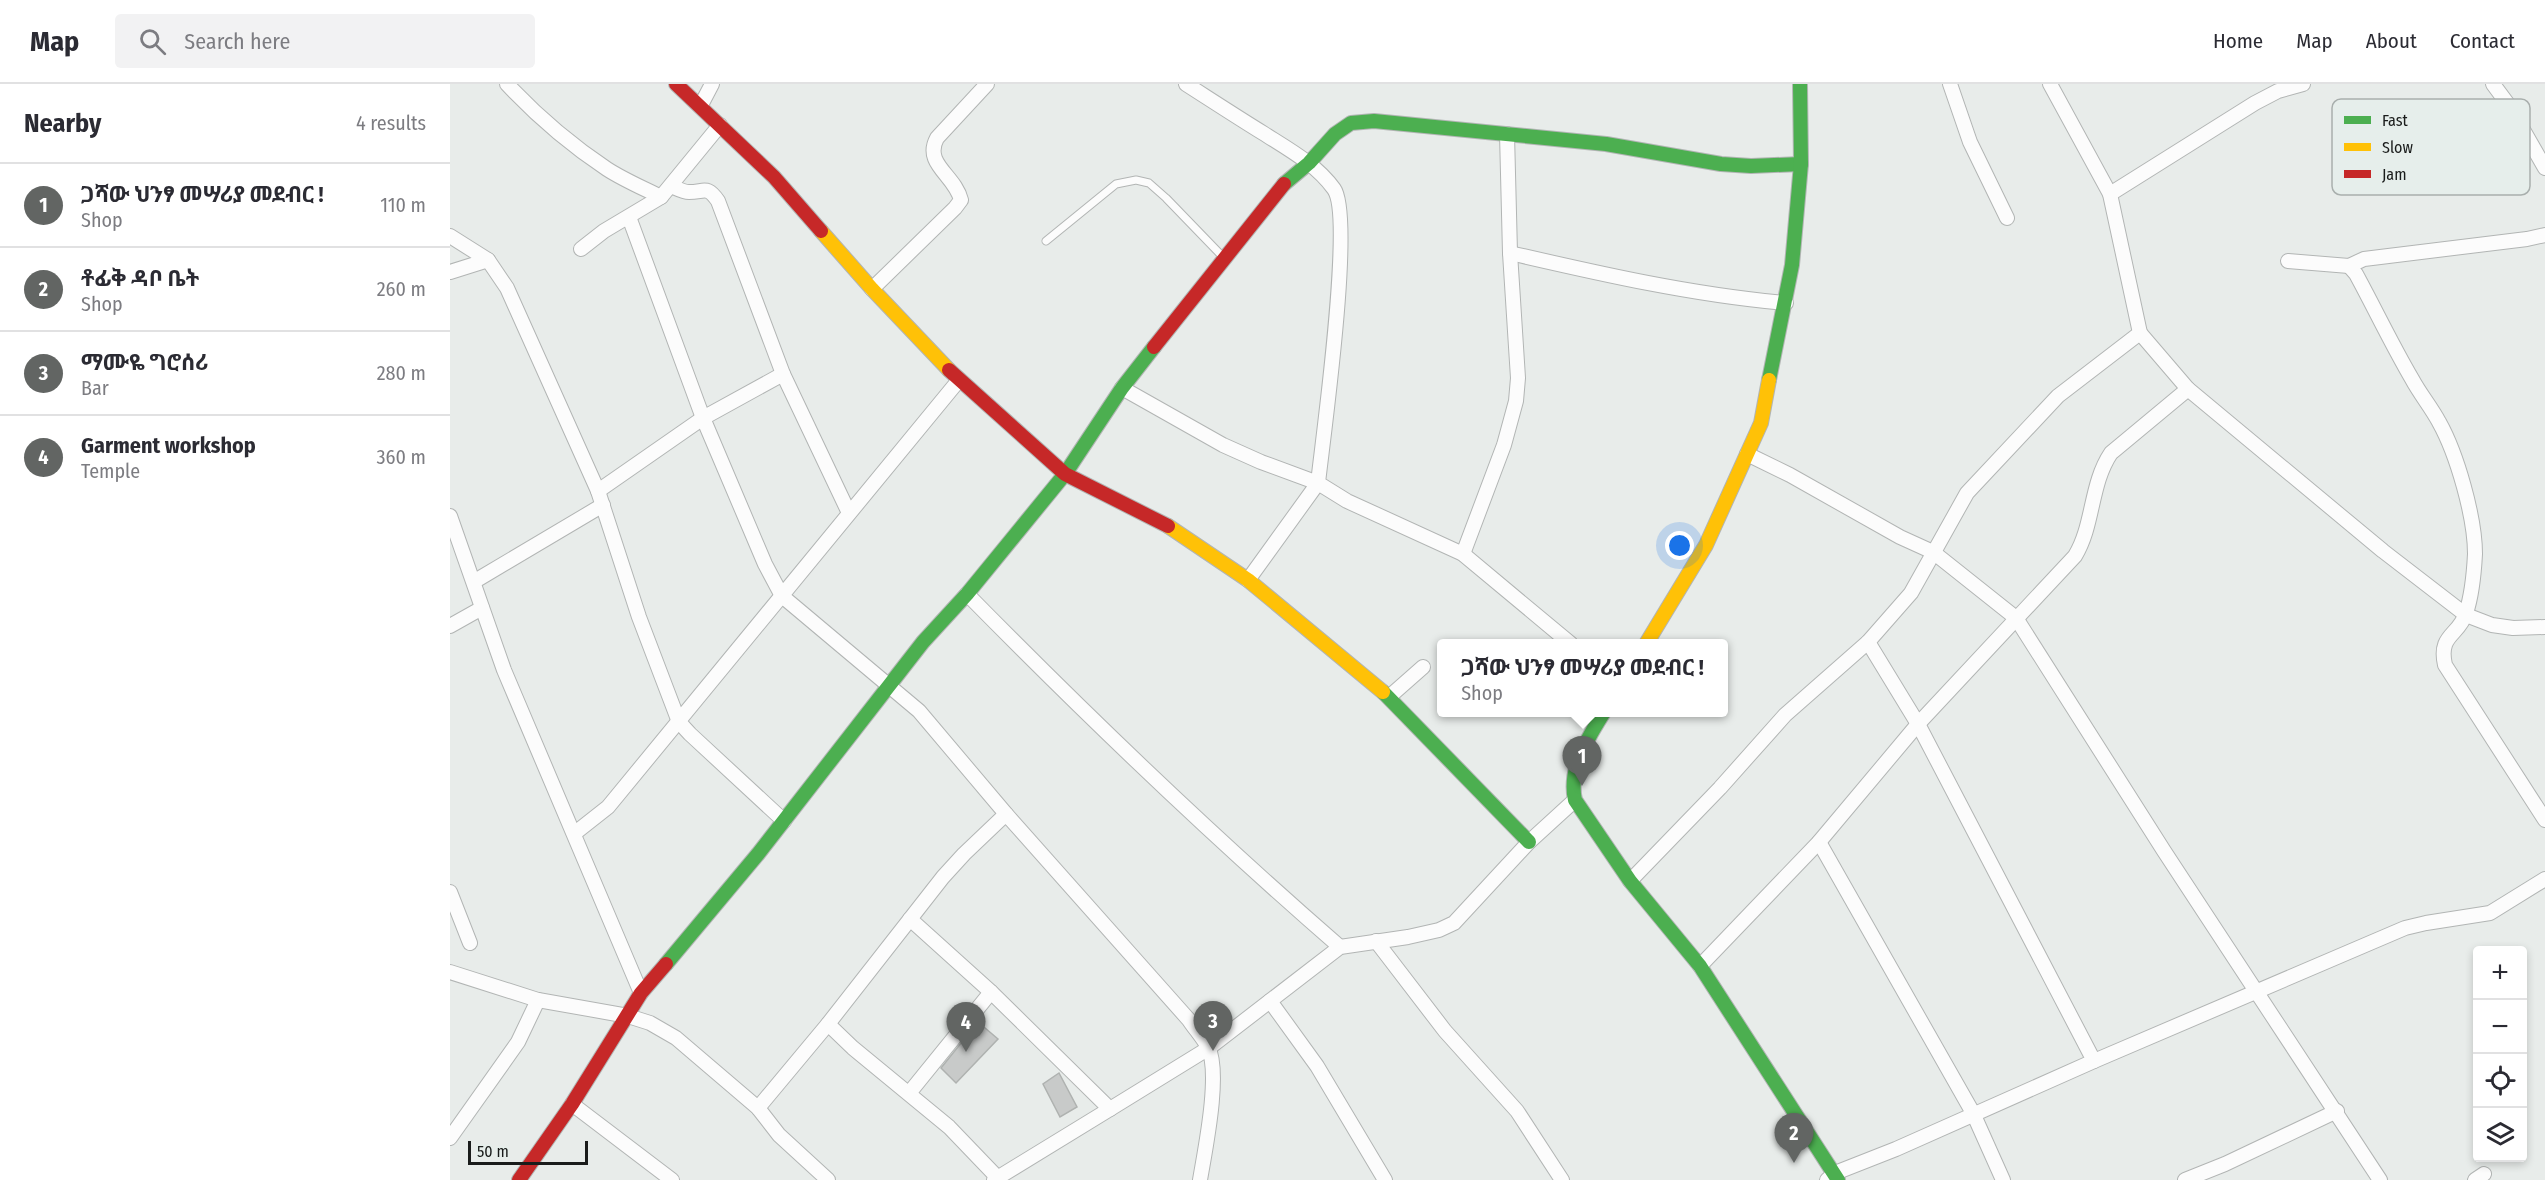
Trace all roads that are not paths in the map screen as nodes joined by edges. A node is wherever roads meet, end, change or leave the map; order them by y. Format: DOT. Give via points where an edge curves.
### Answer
graph roads {
  1 [pos="507,84"];
  2 [pos="676,84"];
  3 [pos="712,84"];
  4 [pos="987,84"];
  5 [pos="1186,84"];
  6 [pos="1800,84"];
  7 [pos="1950,84"];
  8 [pos="2050,84"];
  9 [pos="2303,84"];
  10 [pos="2493,84"];
  11 [pos="2504,99"];
  12 [pos="701,105"];
  13 [pos="720,125"];
  14 [pos="1507,134"];
  15 [pos="2530,142"];
  16 [pos="1309,163"];
  17 [pos="1801,164"];
  18 [pos="2545,168"];
  19 [pos="671,186"];
  20 [pos="2109,194"];
  21 [pos="661,197"];
  22 [pos="629,217"];
  23 [pos="2007,218"];
  24 [pos="2545,234"];
  25 [pos="450,236"];
  26 [pos="1046,241"];
  27 [pos="581,249"];
  28 [pos="1510,253"];
  29 [pos="1224,258"];
  30 [pos="488,260"];
  31 [pos="2288,261"];
  32 [pos="2349,266"];
  33 [pos="450,272"];
  34 [pos="872,289"];
  35 [pos="1786,303"];
  36 [pos="2140,333"];
  37 [pos="783,374"];
  38 [pos="959,380"];
  39 [pos="1122,388"];
  40 [pos="2188,389"];
  41 [pos="702,418"];
  42 [pos="1747,454"];
  43 [pos="1065,474"];
  44 [pos="1318,483"];
  45 [pos="598,491"];
  46 [pos="603,505"];
  47 [pos="849,513"];
  48 [pos="450,516"];
  49 [pos="1933,552"];
  50 [pos="1463,554"];
  51 [pos="1248,580"];
  52 [pos="475,582"];
  53 [pos="967,594"];
  54 [pos="782,596"];
  55 [pos="482,608"];
  56 [pos="2466,615"];
  57 [pos="2016,618"];
  58 [pos="450,626"];
  59 [pos="2545,627"];
  60 [pos="1565,639"];
  61 [pos="1649,639"];
  62 [pos="1868,642"];
  63 [pos="1423,668"];
  64 [pos="890,685"];
  65 [pos="1389,697"];
  66 [pos="1601,717"];
  67 [pos="679,722"];
  68 [pos="1918,723"];
  69 [pos="1575,800"];
  70 [pos="1006,814"];
  71 [pos="2545,820"];
  72 [pos="784,821"];
  73 [pos="575,833"];
  74 [pos="1529,842"];
  75 [pos="1819,842"];
  76 [pos="2545,879"];
  77 [pos="1630,881"];
  78 [pos="450,892"];
  79 [pos="910,919"];
  80 [pos="1376,941"];
  81 [pos="470,943"];
  82 [pos="1340,947"];
  83 [pos="1700,966"];
  84 [pos="450,972"];
  85 [pos="2257,991"];
  86 [pos="991,992"];
  87 [pos="641,993"];
  88 [pos="538,1000"];
  89 [pos="1270,1001"];
  90 [pos="628,1016"];
  91 [pos="828,1024"];
  92 [pos="1209,1048"];
  93 [pos="2094,1061"];
  94 [pos="910,1092"];
  95 [pos="572,1104"];
  96 [pos="758,1108"];
  97 [pos="1110,1109"];
  98 [pos="2337,1111"];
  99 [pos="1973,1113"];
  100 [pos="450,1138"];
  101 [pos="1833,1178"];
  102 [pos="996,1179"];
  103 [pos="519,1180"];
  104 [pos="672,1180"];
  105 [pos="828,1180"];
  106 [pos="1200,1180"];
  107 [pos="1385,1180"];
  108 [pos="1562,1180"];
  109 [pos="2003,1180"];
  110 [pos="2186,1180"];
  111 [pos="2380,1180"];
  1 -- 21 [label="street" via="528,107 581,150 609,170"];
  2 -- 12 [label="street"];
  3 -- 12 [label="street"];
  4 -- 34 [label="street" via="932,148 932,157 958,189 960,200"];
  5 -- 16 [label="street"];
  6 -- 17 [label="street"];
  7 -- 23 [label="street" via="1970,142"];
  8 -- 20 [label="street"];
  9 -- 20 [label="street" via="2255,103"];
  10 -- 11 [label="street"];
  12 -- 13 [label="street"];
  13 -- 19 [label="street"];
  13 -- 34 [label="street" via="774,177"];
  14 -- 16 [label="street" via="1374,121 1351,123 1335,134"];
  14 -- 17 [label="street" via="1606,144 1721,164"];
  14 -- 28 [label="street"];
  15 -- 18 [label="street"];
  16 -- 29 [label="street" via="1283,185"];
  16 -- 44 [label="street" via="1335,190 1342,215 1340,279"];
  17 -- 35 [label="street"];
  19 -- 21 [label="street"];
  19 -- 37 [label="street" via="686,193 706,189 718,201"];
  20 -- 36 [label="street"];
  21 -- 22 [label="street"];
  22 -- 27 [label="street"];
  22 -- 41 [label="street"];
  24 -- 32 [label="street" via="2364,259"];
  25 -- 30 [label="street"];
  26 -- 29 [label="lane" via="1116,184 1136,180 1149,183 1166,198"];
  28 -- 35 [label="street" via="1659,285"];
  28 -- 50 [label="street" via="1516,401 1504,445"];
  29 -- 39 [label="street"];
  30 -- 33 [label="street"];
  30 -- 45 [label="street" via="507,288"];
  31 -- 32 [label="street"];
  32 -- 56 [label="street" via="2457,460 2475,552"];
  34 -- 38 [label="street"];
  35 -- 42 [label="street" via="1761,423"];
  36 -- 40 [label="street"];
  36 -- 49 [label="street" via="2058,396 1967,493"];
  37 -- 41 [label="street"];
  37 -- 47 [label="street"];
  38 -- 43 [label="street"];
  38 -- 47 [label="street"];
  39 -- 43 [label="street"];
  39 -- 44 [label="street" via="1223,445"];
  40 -- 56 [label="street"];
  40 -- 57 [label="street" via="2111,453 2103,465 2082,544"];
  41 -- 45 [label="street"];
  41 -- 54 [label="street"];
  42 -- 49 [label="street"];
  42 -- 61 [label="street" via="1706,545"];
  43 -- 51 [label="street" via="1162,522"];
  43 -- 53 [label="street"];
  44 -- 50 [label="street" via="1347,501"];
  44 -- 51 [label="street"];
  45 -- 46 [label="street"];
  46 -- 52 [label="street"];
  46 -- 67 [label="street" via="639,617"];
  47 -- 54 [label="street"];
  48 -- 52 [label="street"];
  49 -- 57 [label="street"];
  49 -- 62 [label="street" via="1911,593"];
  50 -- 60 [label="street"];
  51 -- 65 [label="street"];
  52 -- 55 [label="street"];
  53 -- 64 [label="street"];
  53 -- 82 [label="street" via="1114,742"];
  54 -- 64 [label="street"];
  54 -- 67 [label="street"];
  55 -- 58 [label="street"];
  55 -- 73 [label="street" via="504,670"];
  56 -- 59 [label="street" via="2492,625"];
  56 -- 71 [label="street" via="2447,640 2442,652 2445,665"];
  57 -- 68 [label="street"];
  57 -- 85 [label="street"];
  62 -- 68 [label="street"];
  62 -- 77 [label="street" via="1785,716"];
  63 -- 65 [label="street"];
  64 -- 70 [label="street" via="919,711"];
  64 -- 72 [label="street"];
  65 -- 74 [label="street"];
  66 -- 69 [label="street" via="1574,776 1571,791"];
  67 -- 72 [label="street"];
  67 -- 73 [label="street" via="608,807"];
  68 -- 75 [label="street"];
  68 -- 93 [label="street"];
  69 -- 74 [label="street"];
  69 -- 77 [label="street"];
  70 -- 79 [label="street" via="964,854"];
  70 -- 92 [label="street" via="1189,1020"];
  72 -- 87 [label="street"];
  73 -- 87 [label="street"];
  74 -- 80 [label="street" via="1454,923 1439,930"];
  75 -- 83 [label="street"];
  75 -- 99 [label="street"];
  76 -- 85 [label="street" via="2490,913 2405,928"];
  77 -- 83 [label="street"];
  78 -- 81 [label="street"];
  79 -- 86 [label="street"];
  79 -- 91 [label="street"];
  80 -- 82 [label="street"];
  80 -- 108 [label="street" via="1445,1031 1516,1111"];
  82 -- 89 [label="street"];
  83 -- 101 [label="street"];
  84 -- 88 [label="street"];
  85 -- 93 [label="street"];
  85 -- 98 [label="street"];
  86 -- 94 [label="street"];
  86 -- 97 [label="street"];
  87 -- 90 [label="street"];
  88 -- 90 [label="street"];
  88 -- 100 [label="street" via="518,1042"];
  89 -- 92 [label="street"];
  89 -- 107 [label="street" via="1317,1066"];
  90 -- 95 [label="street"];
  90 -- 96 [label="street" via="676,1038"];
  91 -- 94 [label="street"];
  91 -- 96 [label="street"];
  92 -- 97 [label="street"];
  92 -- 106 [label="street" via="1212,1106"];
  93 -- 99 [label="street"];
  94 -- 102 [label="street" via="949,1126"];
  95 -- 103 [label="street"];
  95 -- 104 [label="street"];
  96 -- 105 [label="street" via="779,1135"];
  97 -- 102 [label="street"];
  98 -- 110 [label="street"];
  98 -- 111 [label="street"];
  99 -- 101 [label="street"];
  99 -- 109 [label="street"];
}
